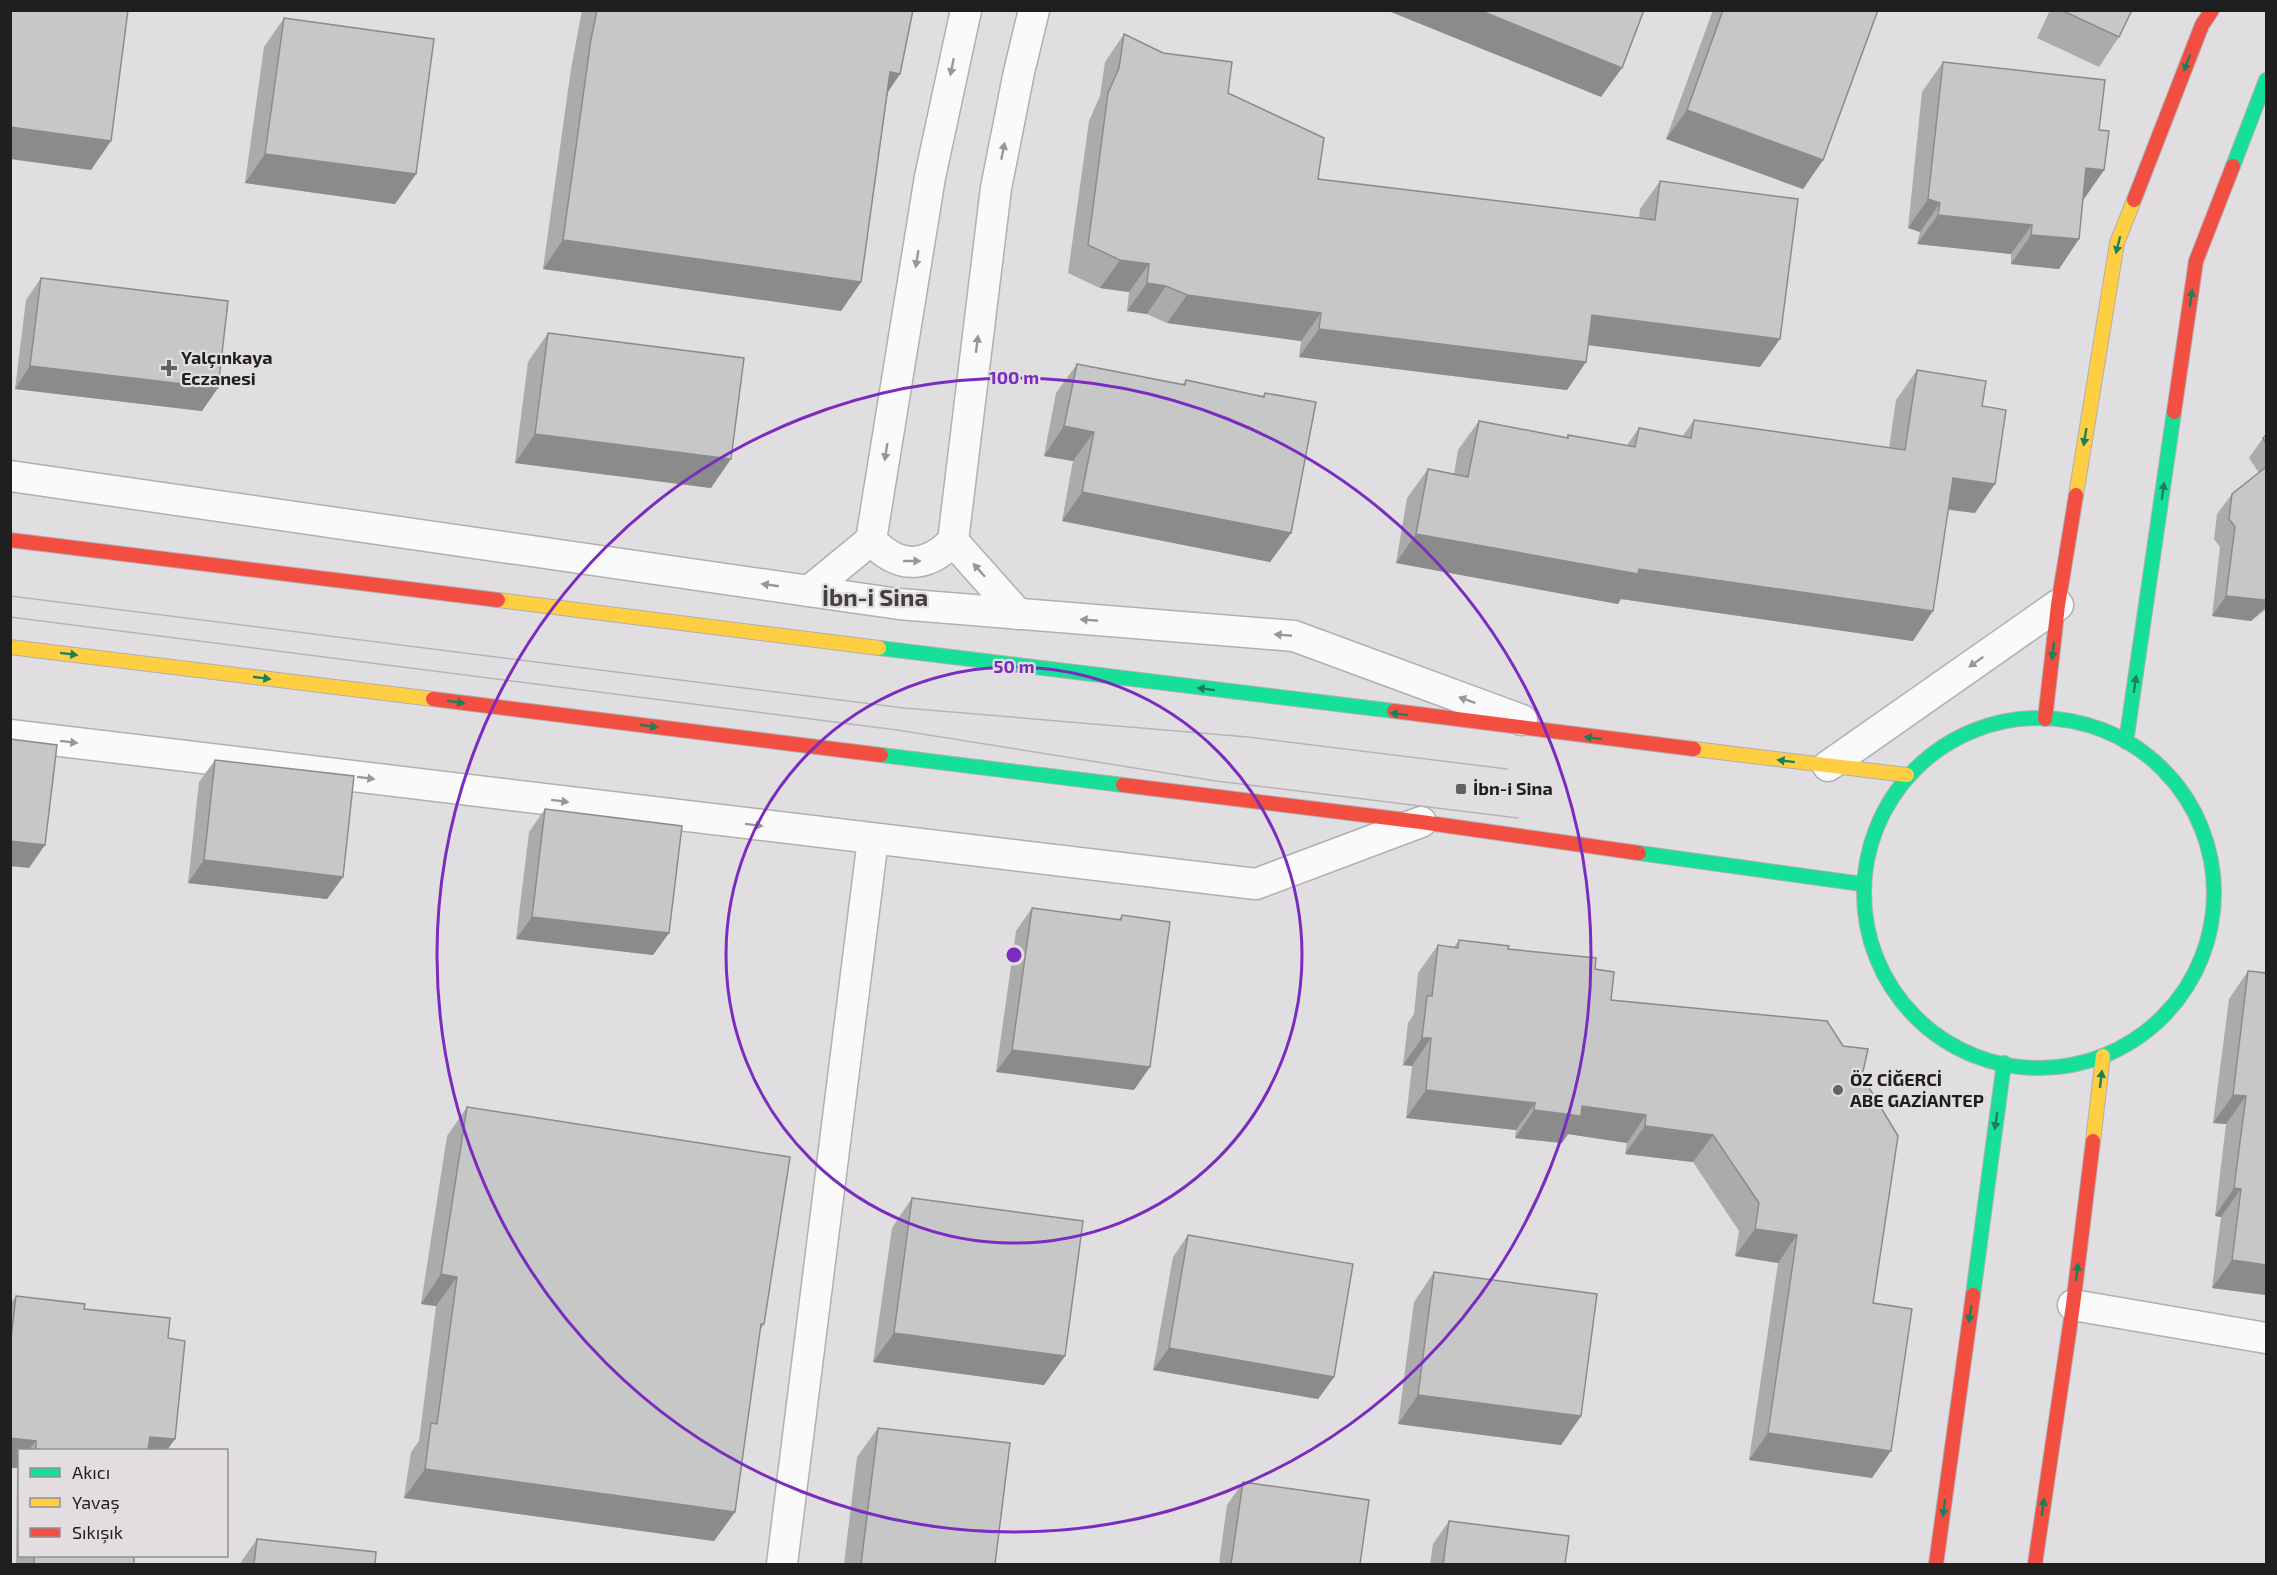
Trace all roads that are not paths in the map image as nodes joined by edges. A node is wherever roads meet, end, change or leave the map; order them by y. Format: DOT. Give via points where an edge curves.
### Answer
graph roads {
  1 [pos="966,10"];
  2 [pos="1034,10"];
  3 [pos="2212,10"];
  4 [pos="2266,80"];
  5 [pos="10,476"];
  6 [pos="10,540"];
  7 [pos="871,540"];
  8 [pos="953,541"];
  9 [pos="810,591"];
  10 [pos="2058,605"];
  11 [pos="1018,614"];
  12 [pos="10,647"];
  13 [pos="2045,719"];
  14 [pos="1561,734"];
  15 [pos="10,735"];
  16 [pos="2126,742"];
  17 [pos="1828,766"];
  18 [pos="1907,776"];
  19 [pos="1421,822"];
  20 [pos="873,839"];
  21 [pos="1862,884"];
  22 [pos="2103,1056"];
  23 [pos="2004,1063"];
  24 [pos="2073,1305"];
  25 [pos="2266,1338"];
  26 [pos="782,1564"];
  27 [pos="1936,1564"];
  28 [pos="2035,1564"];
  1 -- 7 [label="street, one-way" via="930,177"];
  8 -- 2 [label="street, one-way" via="996,188"];
  3 -- 10 [label="main road, one-way" via="2202,25 2117,243"];
  16 -- 4 [label="main road, one-way" via="2196,261"];
  9 -- 5 [label="street, one-way"];
  14 -- 6 [label="main road, one-way"];
  7 -- 8 [label="street, one-way" via="882,552 914,562 930,559"];
  7 -- 9 [label="street"];
  11 -- 8 [label="street, one-way"];
  9 -- 11 [label="street"];
  10 -- 13 [label="main road, one-way"];
  10 -- 17 [label="street, one-way"];
  14 -- 11 [label="street, one-way" via="1294,636"];
  12 -- 19 [label="main road, one-way"];
  13 -- 16 [label="main road" via="2061,719 2115,734"];
  13 -- 18 [label="main road" via="2004,721 1951,740"];
  17 -- 14 [label="main road, one-way"];
  15 -- 20 [label="street, one-way"];
  16 -- 22 [label="main road" via="2161,767 2195,812 2213,865 2213,921 2195,975 2159,1022"];
  17 -- 18 [label="main road"];
  18 -- 21 [label="main road" via="1882,815"];
  19 -- 20 [label="street" via="1256,884"];
  19 -- 21 [label="main road"];
  20 -- 26 [label="street"];
  21 -- 23 [label="main road" via="1869,943 1895,996 1938,1038"];
  22 -- 23 [label="main road" via="2051,1069"];
  24 -- 22 [label="main road, one-way"];
  23 -- 27 [label="main road, one-way"];
  24 -- 25 [label="street"];
  28 -- 24 [label="main road, one-way"];
}
